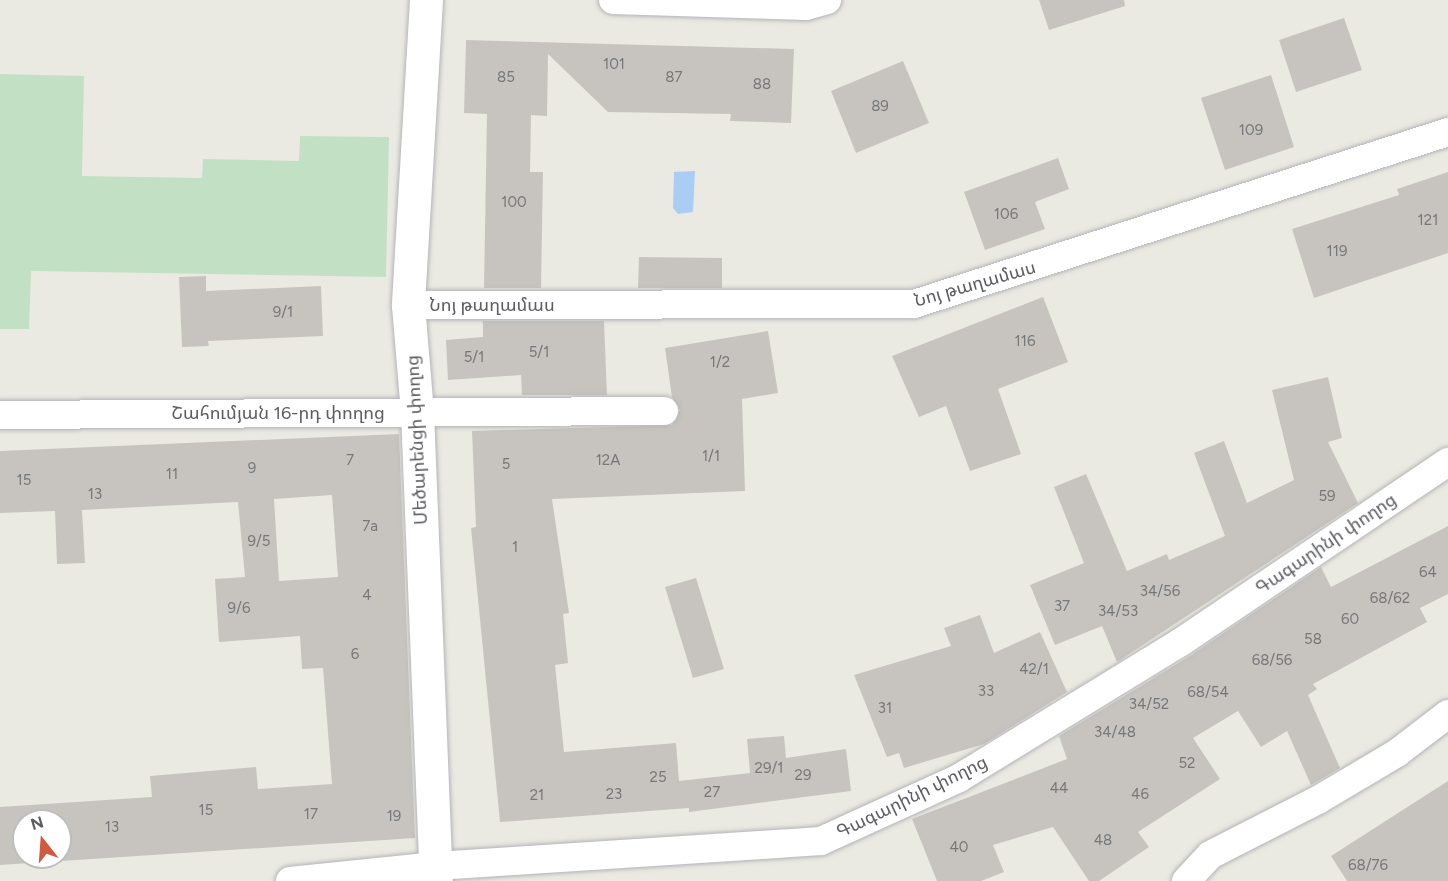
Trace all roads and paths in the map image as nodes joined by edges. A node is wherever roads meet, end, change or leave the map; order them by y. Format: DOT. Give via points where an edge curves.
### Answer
graph roads {
  1 [pos="426,0"];
  2 [pos="614,0"];
  3 [pos="827,0"];
  4 [pos="1448,132"];
  5 [pos="408,305"];
  6 [pos="664,411"];
  7 [pos="417,412"];
  8 [pos="0,415"];
  9 [pos="1448,462"];
  10 [pos="1448,714"];
  11 [pos="436,873"];
  12 [pos="290,881"];
  13 [pos="1186,881"];
  1 -- 5 [label="street, Մեծարենցի փողոց"];
  2 -- 3 [label="street" via="806,6"];
  4 -- 5 [label="street, Նոյ թաղամաս" via="914,304"];
  5 -- 7 [label="street, Մեծարենցի փողոց"];
  6 -- 7 [label="street, Շահումյան 16-րդ փողոց"];
  7 -- 8 [label="street, Շահումյան 16-րդ փողոց"];
  7 -- 11 [label="street, Մեծարենցի փողոց"];
  9 -- 11 [label="street, Գագարինի փողոց" via="1181,642 969,772 821,841"];
  10 -- 13 [label="street" via="1397,753 1318,800 1210,855"];
  11 -- 12 [label="street, Գագարինի փողոց"];
}
